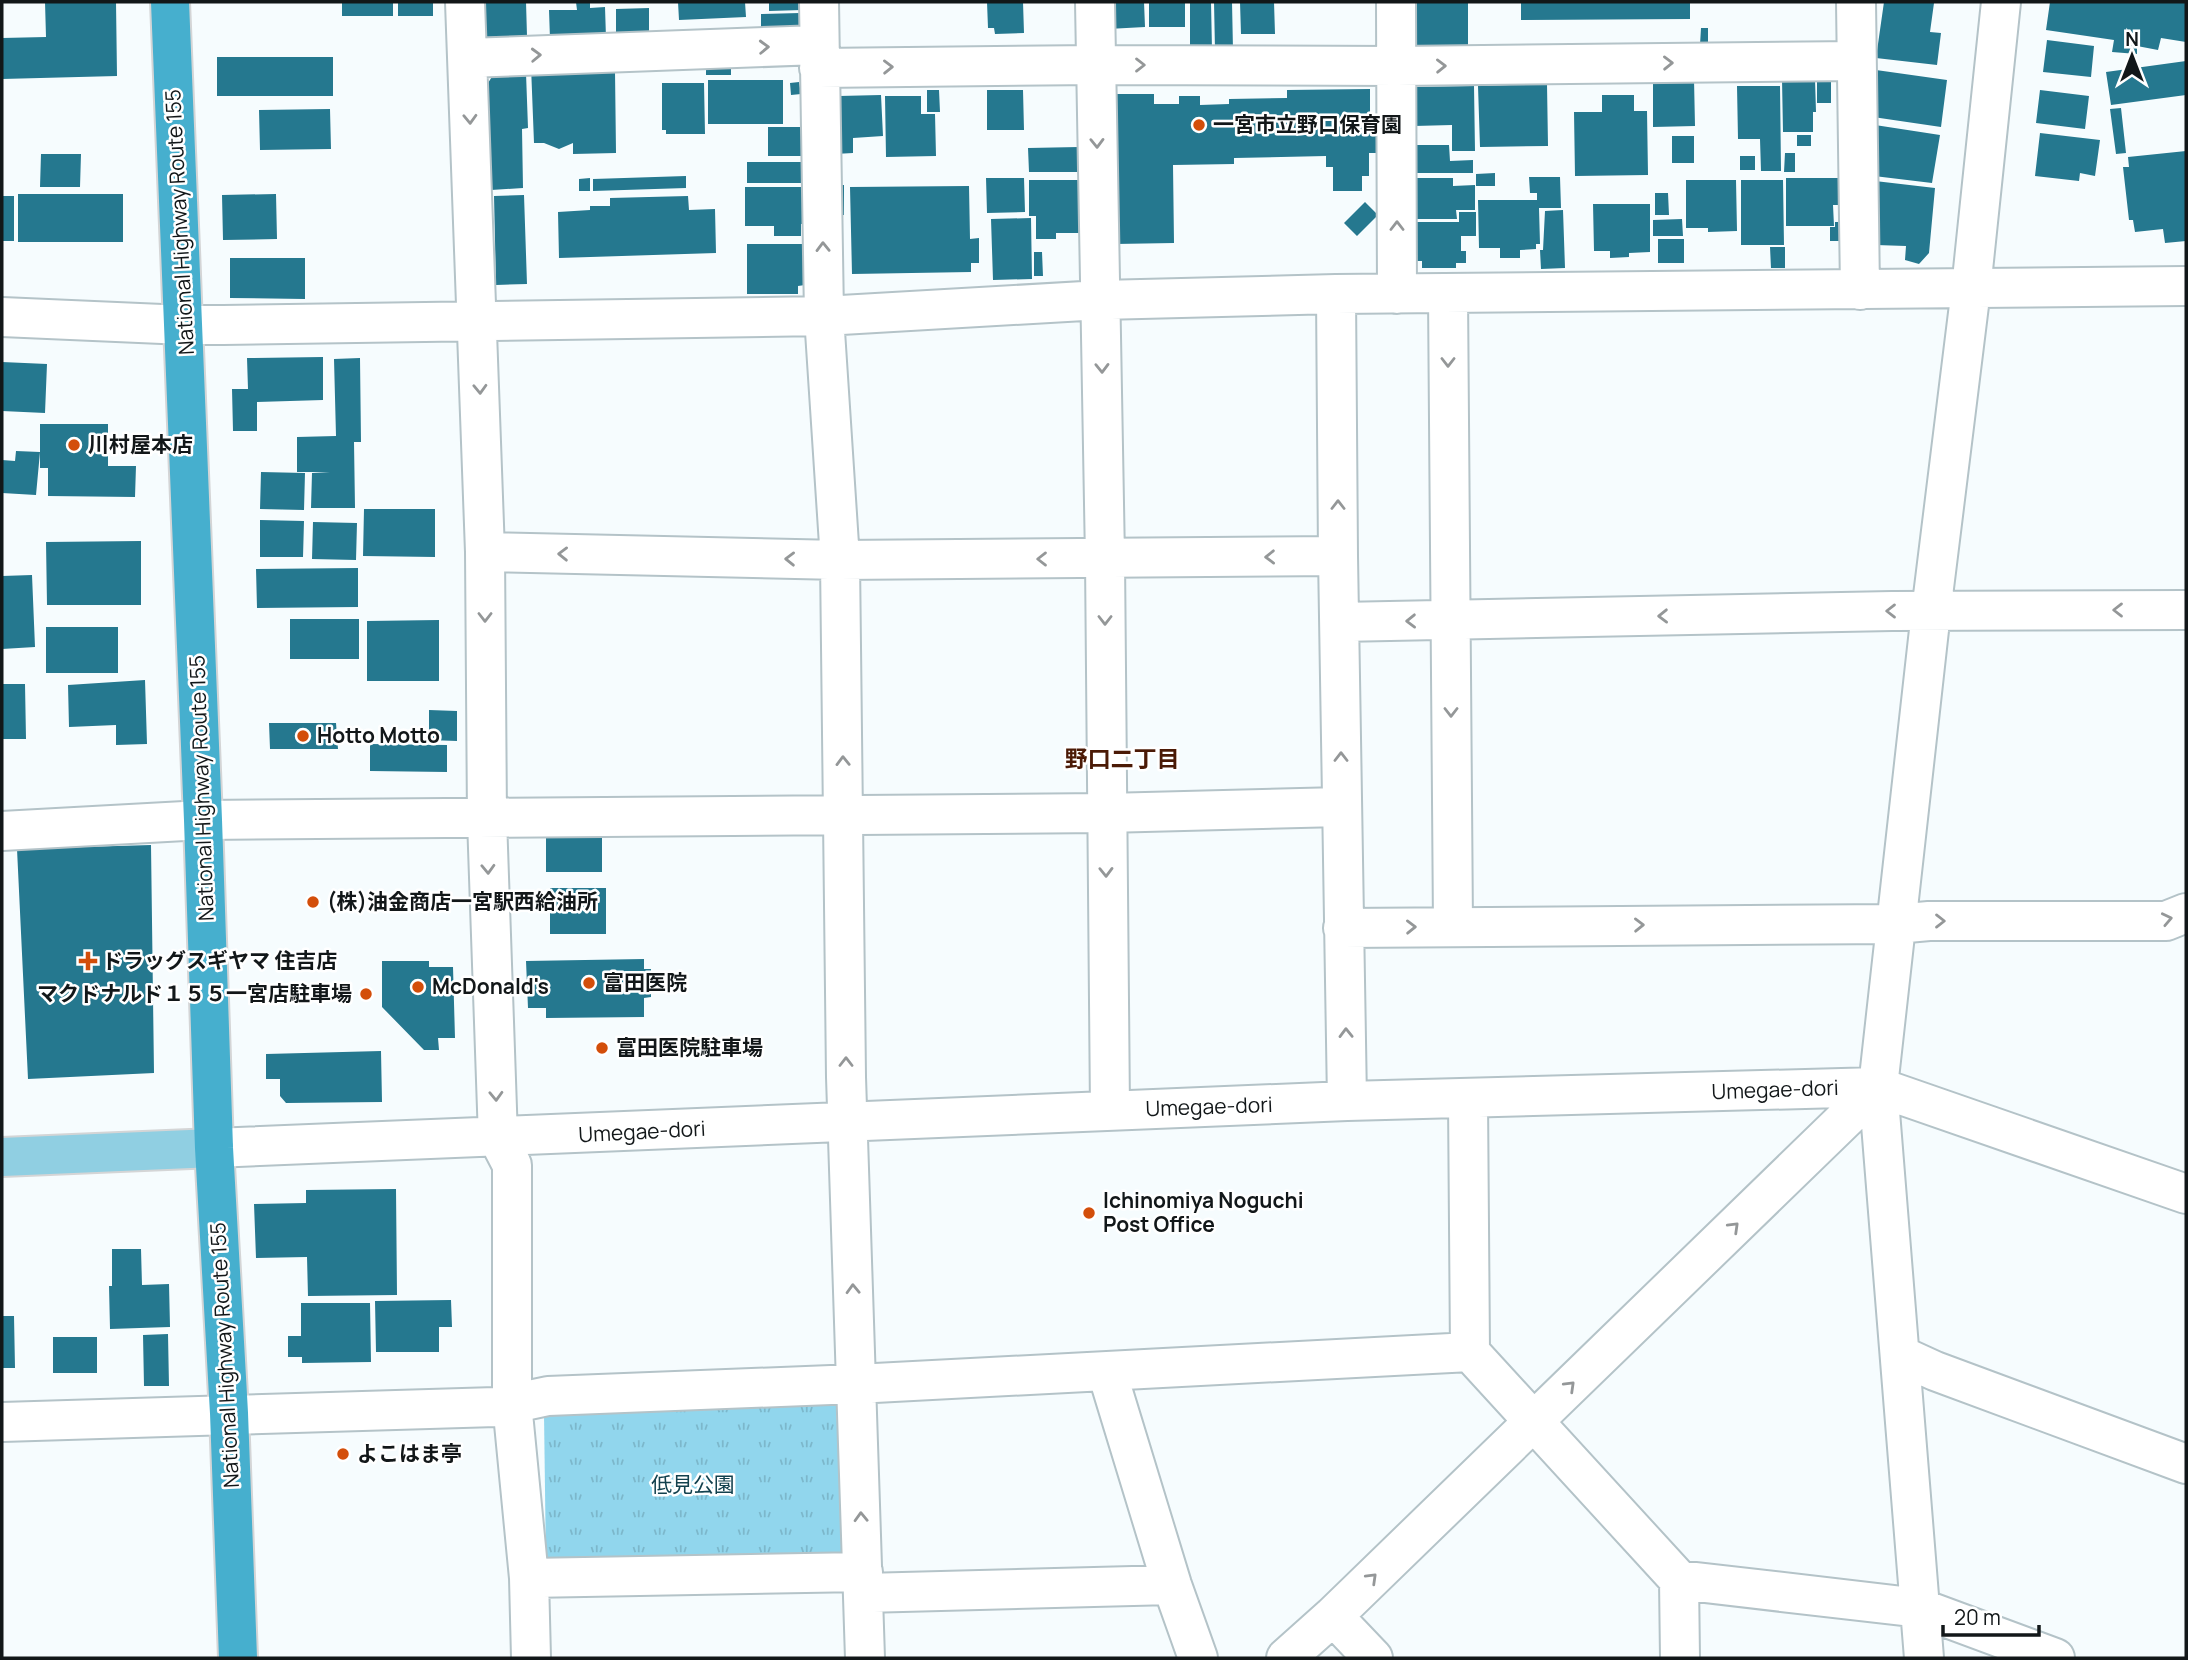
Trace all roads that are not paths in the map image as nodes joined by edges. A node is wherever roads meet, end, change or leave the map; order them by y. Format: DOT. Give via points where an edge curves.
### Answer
graph roads {
  1 [pos="170,2"];
  2 [pos="466,2"];
  3 [pos="819,2"];
  4 [pos="1096,2"];
  5 [pos="1396,2"];
  6 [pos="1856,2"];
  7 [pos="2001,2"];
  8 [pos="819,57"];
  9 [pos="468,58"];
  10 [pos="1856,61"];
  11 [pos="1096,65"];
  12 [pos="1397,66"];
  13 [pos="2186,286"];
  14 [pos="1971,289"];
  15 [pos="1860,290"];
  16 [pos="1336,294"];
  17 [pos="1397,294"];
  18 [pos="1448,294"];
  19 [pos="1101,299"];
  20 [pos="824,316"];
  21 [pos="2,317"];
  22 [pos="478,321"];
  23 [pos="185,325"];
  24 [pos="485,552"];
  25 [pos="1338,556"];
  26 [pos="1105,559"];
  27 [pos="840,560"];
  28 [pos="2186,610"];
  29 [pos="1931,612"];
  30 [pos="1450,621"];
  31 [pos="1340,622"];
  32 [pos="1341,807"];
  33 [pos="1106,813"];
  34 [pos="844,814"];
  35 [pos="487,819"];
  36 [pos="204,820"];
  37 [pos="2,831"];
  38 [pos="2186,913"];
  39 [pos="1896,924"];
  40 [pos="1452,926"];
  41 [pos="1343,928"];
  42 [pos="1878,1087"];
  43 [pos="1468,1099"];
  44 [pos="1348,1101"];
  45 [pos="1110,1111"];
  46 [pos="848,1122"];
  47 [pos="498,1138"];
  48 [pos="214,1149"];
  49 [pos="2,1157"];
  50 [pos="2186,1194"];
  51 [pos="1470,1352"];
  52 [pos="1900,1356"];
  53 [pos="1107,1372"];
  54 [pos="856,1384"];
  55 [pos="512,1403"];
  56 [pos="229,1413"];
  57 [pos="1534,1421"];
  58 [pos="2,1422"];
  59 [pos="2186,1464"];
  60 [pos="529,1577"];
  61 [pos="1679,1580"];
  62 [pos="864,1582"];
  63 [pos="1172,1585"];
  64 [pos="1920,1608"];
  65 [pos="1333,1616"];
  66 [pos="238,1658"];
  67 [pos="531,1658"];
  68 [pos="865,1658"];
  69 [pos="1198,1658"];
  70 [pos="1286,1658"];
  71 [pos="1373,1658"];
  72 [pos="1680,1658"];
  73 [pos="1924,1658"];
  74 [pos="2056,1658"];
  1 -- 23 [label="highway, National Highway Route 155"];
  2 -- 9 [label="street"];
  3 -- 8 [label="street"];
  4 -- 11 [label="street"];
  5 -- 12 [label="street"];
  6 -- 10 [label="street"];
  7 -- 14 [label="street"];
  9 -- 8 [label="street, one-way"];
  8 -- 11 [label="street, one-way"];
  20 -- 8 [label="street, one-way"];
  9 -- 22 [label="street, one-way"];
  12 -- 10 [label="street, one-way"];
  10 -- 15 [label="street"];
  11 -- 12 [label="street, one-way"];
  11 -- 19 [label="street, one-way"];
  17 -- 12 [label="street, one-way"];
  13 -- 14 [label="street"];
  14 -- 15 [label="street"];
  14 -- 29 [label="street"];
  15 -- 18 [label="street"];
  16 -- 17 [label="street"];
  16 -- 19 [label="street"];
  25 -- 16 [label="street, one-way"];
  17 -- 18 [label="street"];
  18 -- 30 [label="street, one-way"];
  19 -- 20 [label="street"];
  19 -- 26 [label="street, one-way"];
  20 -- 22 [label="street"];
  20 -- 27 [label="street"];
  21 -- 23 [label="street"];
  22 -- 23 [label="street"];
  22 -- 24 [label="street, one-way"];
  23 -- 36 [label="highway, National Highway Route 155"];
  27 -- 24 [label="street, one-way"];
  24 -- 35 [label="street, one-way"];
  25 -- 26 [label="street, one-way"];
  25 -- 31 [label="street"];
  26 -- 27 [label="street, one-way"];
  26 -- 33 [label="street, one-way"];
  34 -- 27 [label="street, one-way"];
  28 -- 29 [label="street, one-way"];
  29 -- 30 [label="street, one-way"];
  29 -- 39 [label="street"];
  30 -- 31 [label="street, one-way"];
  30 -- 40 [label="street, one-way"];
  32 -- 31 [label="street, one-way"];
  32 -- 33 [label="street"];
  32 -- 41 [label="street"];
  33 -- 34 [label="street"];
  33 -- 45 [label="street, one-way"];
  34 -- 35 [label="street"];
  46 -- 34 [label="street, one-way"];
  35 -- 36 [label="street"];
  35 -- 47 [label="street, one-way"];
  36 -- 37 [label="street"];
  36 -- 48 [label="highway, National Highway Route 155"];
  39 -- 38 [label="street, one-way" via="1929,920 2166,921"];
  40 -- 39 [label="street, one-way"];
  39 -- 42 [label="street"];
  41 -- 40 [label="street, one-way"];
  44 -- 41 [label="street, one-way"];
  42 -- 43 [label="street, Umegae-dori"];
  42 -- 50 [label="street, Umegae-dori"];
  42 -- 52 [label="street"];
  57 -- 42 [label="street, one-way"];
  43 -- 44 [label="street, Umegae-dori"];
  43 -- 51 [label="street"];
  44 -- 45 [label="street, Umegae-dori"];
  45 -- 46 [label="street, Umegae-dori"];
  46 -- 47 [label="street, Umegae-dori"];
  54 -- 46 [label="street, one-way"];
  47 -- 48 [label="street, Umegae-dori"];
  47 -- 55 [label="street" via="512,1165"];
  48 -- 49 [label="main road"];
  48 -- 56 [label="highway, National Highway Route 155"];
  51 -- 53 [label="street"];
  51 -- 57 [label="street"];
  52 -- 59 [label="street"];
  52 -- 64 [label="street"];
  53 -- 54 [label="street"];
  53 -- 63 [label="street"];
  54 -- 55 [label="street" via="548,1396"];
  62 -- 54 [label="street, one-way"];
  55 -- 56 [label="street"];
  55 -- 60 [label="street"];
  56 -- 58 [label="street"];
  56 -- 66 [label="highway, National Highway Route 155"];
  57 -- 61 [label="street"];
  65 -- 57 [label="street, one-way"];
  60 -- 62 [label="street"];
  60 -- 67 [label="street"];
  61 -- 64 [label="street"];
  61 -- 72 [label="street"];
  62 -- 63 [label="street"];
  62 -- 68 [label="street"];
  63 -- 69 [label="street"];
  64 -- 73 [label="street"];
  64 -- 74 [label="street"];
  65 -- 70 [label="street"];
  65 -- 71 [label="street"];
}
